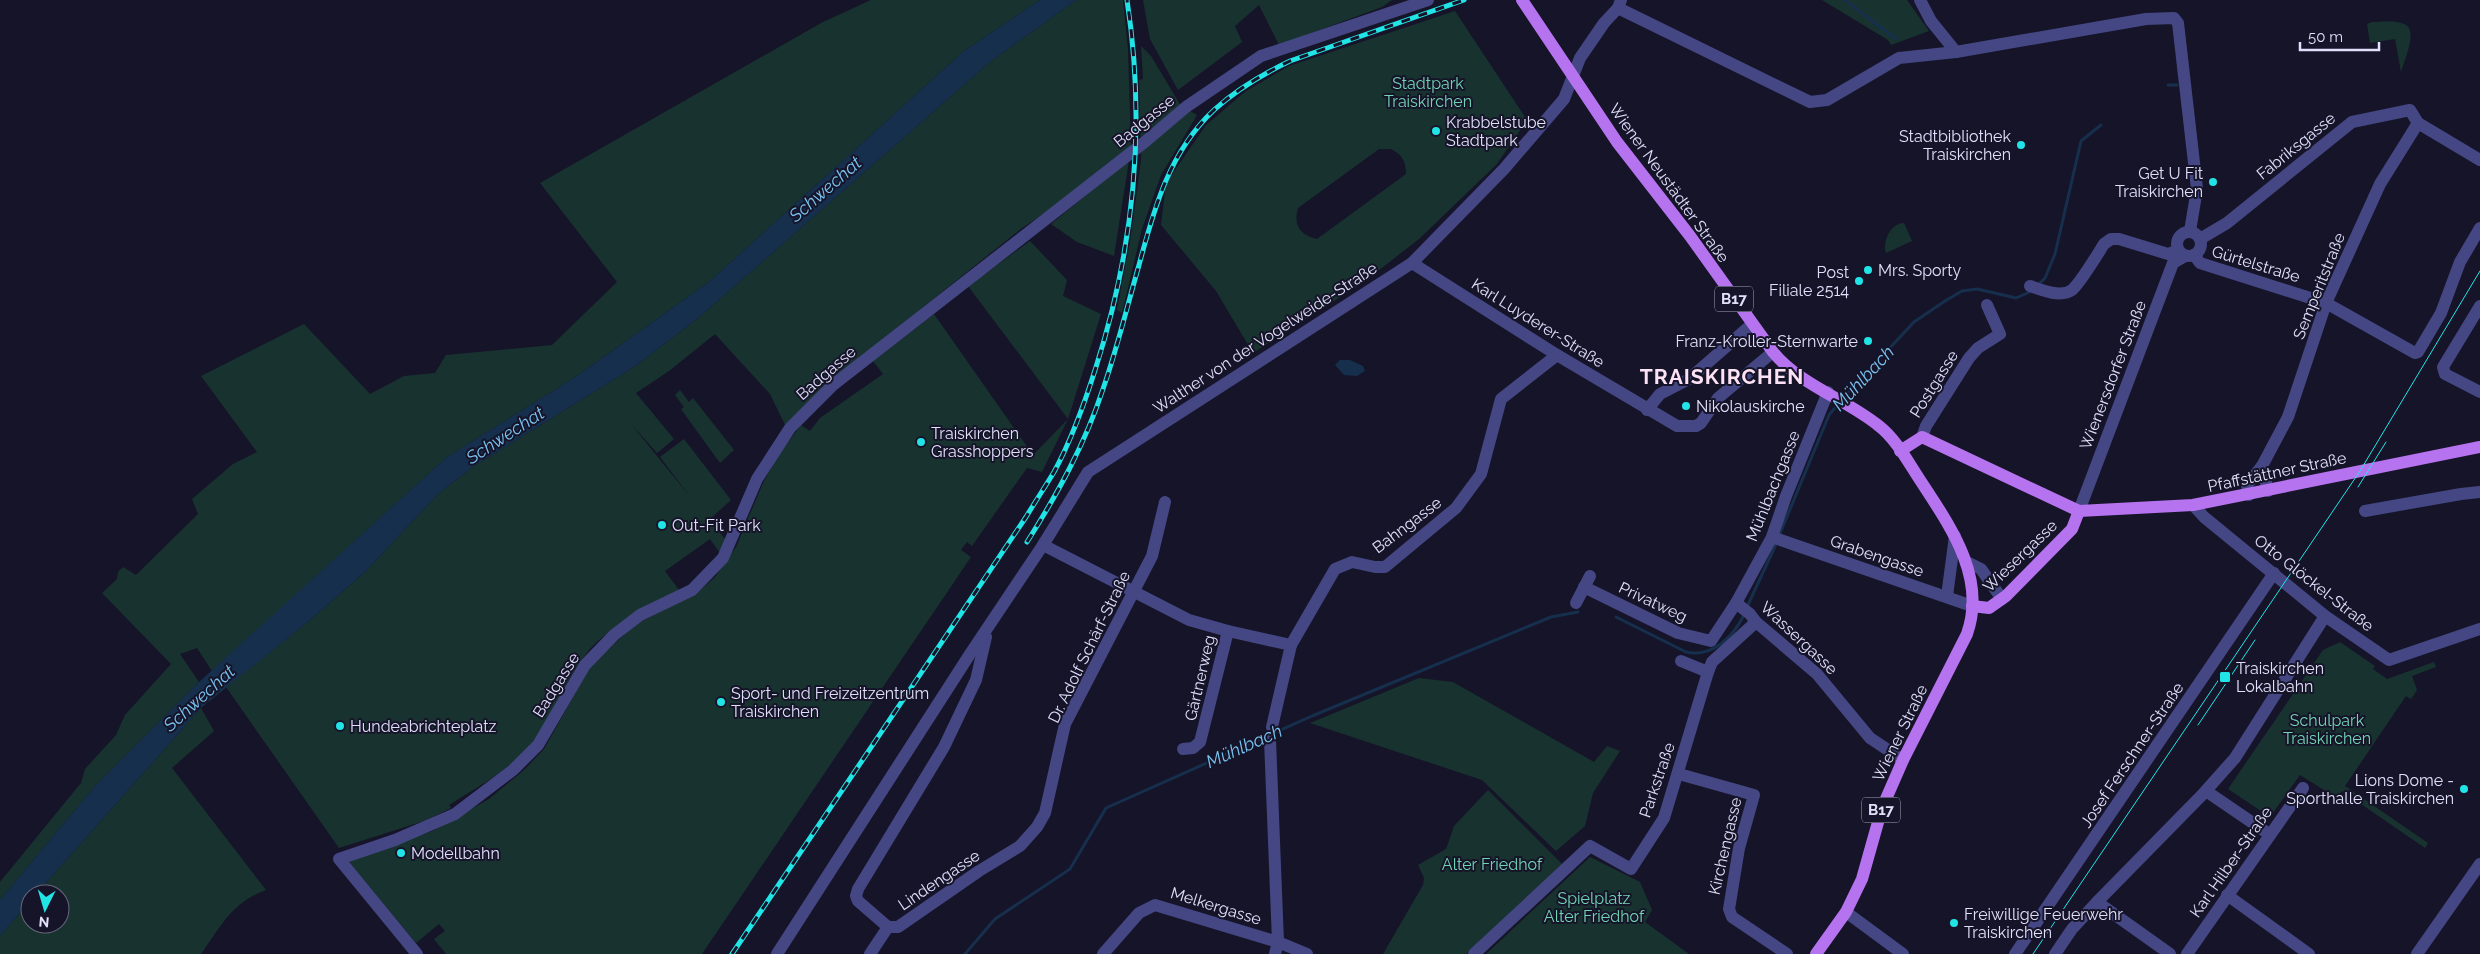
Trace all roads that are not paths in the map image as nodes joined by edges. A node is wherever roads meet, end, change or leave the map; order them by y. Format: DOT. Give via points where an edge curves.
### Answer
graph roads {
  1 [pos="1428,0"];
  2 [pos="1522,0"];
  3 [pos="1920,0"];
  4 [pos="1620,4"];
  5 [pos="1956,52"];
  6 [pos="1572,78"];
  7 [pos="2418,123"];
  8 [pos="2480,160"];
  9 [pos="2480,228"];
  10 [pos="2195,235"];
  11 [pos="2186,254"];
  12 [pos="1412,263"];
  13 [pos="2036,288"];
  14 [pos="2326,303"];
  15 [pos="1987,305"];
  16 [pos="2480,306"];
  17 [pos="1752,325"];
  18 [pos="1773,352"];
  19 [pos="1557,355"];
  20 [pos="2480,392"];
  21 [pos="1831,394"];
  22 [pos="1648,410"];
  23 [pos="1922,436"];
  24 [pos="2480,447"];
  25 [pos="1900,451"];
  26 [pos="2262,466"];
  27 [pos="2268,491"];
  28 [pos="2480,492"];
  29 [pos="2249,495"];
  30 [pos="1165,502"];
  31 [pos="2194,505"];
  32 [pos="2079,511"];
  33 [pos="2365,511"];
  34 [pos="1955,536"];
  35 [pos="1777,539"];
  36 [pos="1043,545"];
  37 [pos="1967,562"];
  38 [pos="2274,573"];
  39 [pos="1134,593"];
  40 [pos="1947,596"];
  41 [pos="2002,599"];
  42 [pos="1576,603"];
  43 [pos="1972,606"];
  44 [pos="1747,611"];
  45 [pos="2325,616"];
  46 [pos="2480,629"];
  47 [pos="1228,631"];
  48 [pos="987,632"];
  49 [pos="1711,641"];
  50 [pos="1291,645"];
  51 [pos="1681,661"];
  52 [pos="1708,672"];
  53 [pos="1272,727"];
  54 [pos="1270,740"];
  55 [pos="1183,750"];
  56 [pos="1903,760"];
  57 [pos="1679,774"];
  58 [pos="2302,788"];
  59 [pos="2206,791"];
  60 [pos="2269,834"];
  61 [pos="1009,854"];
  62 [pos="2480,864"];
  63 [pos="2227,896"];
  64 [pos="2097,902"];
  65 [pos="1846,912"];
  66 [pos="888,927"];
  67 [pos="1277,948"];
  68 [pos="416,954"];
  69 [pos="777,954"];
  70 [pos="870,954"];
  71 [pos="1103,954"];
  72 [pos="1307,954"];
  73 [pos="1474,954"];
  74 [pos="1787,954"];
  75 [pos="1816,954"];
  76 [pos="1903,954"];
  77 [pos="2015,954"];
  78 [pos="2055,954"];
  79 [pos="2170,954"];
  80 [pos="2187,954"];
  81 [pos="2309,954"];
  82 [pos="2417,954"];
  1 -- 68 [label="street, Badgasse" via="1261,56 1186,107 833,385 790,428 757,479 724,558 692,590 640,615 614,635 585,665 538,745 513,770 455,814 395,840 339,859"];
  2 -- 6 [label="main road, Wiener Neustädter Straße / B17"];
  3 -- 5 [label="street" via="1930,21"];
  4 -- 5 [label="street" via="1810,102 1827,100 1899,58"];
  4 -- 6 [label="street, Walther von der Vogelweide-Straße" via="1580,58"];
  5 -- 10 [label="street" via="2146,19 2174,18 2178,23 2197,189"];
  6 -- 12 [label="street, Walther von der Vogelweide-Straße" via="1564,99 1504,169"];
  6 -- 17 [label="main road, Wiener Neustädter Straße / B17"];
  7 -- 8 [label="street"];
  7 -- 10 [label="street, Fabriksgasse" via="2410,110 2352,122 2227,223"];
  7 -- 14 [label="street, Semperitstraße" via="2380,184"];
  9 -- 14 [label="street, Gürtelstraße" via="2460,262 2441,313 2418,352 2411,352"];
  10 -- 11 [label="street" via="2200,248"];
  10 -- 11 [label="street" via="2181,234 2176,241"];
  11 -- 13 [label="street" via="2168,254 2111,239 2104,244 2072,290 2062,293"];
  11 -- 14 [label="street, Gürtelstraße" via="2200,264"];
  11 -- 32 [label="street, Wienersdorfer Straße" via="2173,263"];
  12 -- 19 [label="street, Karl Luyderer-Straße"];
  12 -- 36 [label="street, Walther von der Vogelweide-Straße" via="1088,472"];
  14 -- 26 [label="street, Semperitstraße" via="2288,417"];
  15 -- 23 [label="street, Postgasse" via="2000,334 1969,358"];
  16 -- 20 [label="street" via="2443,367 2445,374"];
  17 -- 18 [label="main road, Wiener Neustädter Straße / B17"];
  17 -- 22 [label="street" via="1689,379 1660,394"];
  18 -- 21 [label="main road, Wiener Neustädter Straße / B17" via="1799,374"];
  18 -- 22 [label="street, Karl Luyderer-Straße" via="1718,398 1696,426 1676,426"];
  19 -- 22 [label="street, Karl Luyderer-Straße"];
  19 -- 50 [label="street, Bahngasse" via="1501,399 1481,474 1456,508 1385,566 1375,568 1352,562 1335,569"];
  21 -- 25 [label="main road, Wiener Neustädter Straße / B17" via="1881,428"];
  21 -- 35 [label="street, Mühlbachgasse" via="1786,496"];
  23 -- 25 [label="main road"];
  23 -- 32 [label="main road"];
  24 -- 27 [label="main road, Pfaffstättner Straße"];
  25 -- 34 [label="main road, Wiener Neustädter Straße / B17"];
  26 -- 27 [label="street"];
  26 -- 29 [label="street, Semperitstraße" via="2247,485"];
  27 -- 29 [label="main road, Pfaffstättner Straße"];
  28 -- 33 [label="street"];
  29 -- 31 [label="main road, Pfaffstättner Straße"];
  30 -- 39 [label="street, Dr. Adolf Schärf-Straße" via="1152,556"];
  31 -- 32 [label="main road, Pfaffstättner Straße"];
  31 -- 38 [label="street, Otto Glöckel-Straße" via="2204,517"];
  32 -- 41 [label="main road, Wiesergasse" via="2072,529"];
  34 -- 37 [label="main road, Wiener Neustädter Straße / B17"];
  34 -- 40 [label="street"];
  35 -- 40 [label="street, Grabengasse"];
  35 -- 44 [label="street, Mühlbachgasse"];
  36 -- 39 [label="street"];
  36 -- 48 [label="street, Walther von der Vogelweide-Straße"];
  37 -- 41 [label="street" via="1981,569"];
  37 -- 43 [label="main road, Wiener Neustädter Straße / B17"];
  38 -- 45 [label="street, Otto Glöckel-Straße"];
  38 -- 77 [label="street, Josef Ferschner-Straße"];
  39 -- 47 [label="street" via="1189,620"];
  39 -- 61 [label="street, Dr. Adolf Schärf-Straße" via="1065,724 1045,813 1026,840"];
  40 -- 43 [label="street, Grabengasse"];
  41 -- 43 [label="main road, Wiesergasse" via="1989,608"];
  42 -- 49 [label="street, Privatweg" via="1587,582 1678,633"];
  43 -- 56 [label="main road, Wiener Straße / B17" via="1966,634"];
  44 -- 49 [label="street, Mühlbachgasse"];
  44 -- 52 [label="street, Mühlbachgasse"];
  44 -- 56 [label="street, Wassergasse" via="1817,674 1870,738"];
  45 -- 46 [label="street, Otto Glöckel-Straße" via="2389,660"];
  45 -- 59 [label="street" via="2235,758"];
  47 -- 50 [label="street"];
  47 -- 55 [label="street, Gärtnerweg" via="1200,742"];
  48 -- 66 [label="street, Walther von der Vogelweide-Straße" via="976,680 944,747 858,889 858,901"];
  48 -- 69 [label="street, Walther von der Vogelweide-Straße"];
  50 -- 53 [label="street, Bahngasse"];
  51 -- 52 [label="street"];
  52 -- 57 [label="street, Parkstraße"];
  54 -- 67 [label="street"];
  56 -- 65 [label="main road, Wiener Straße / B17" via="1882,808 1862,879"];
  57 -- 73 [label="street, Parkstraße" via="1664,818 1631,869 1590,846"];
  57 -- 74 [label="street, Kirchengasse" via="1754,795 1739,848 1729,909 1732,917"];
  58 -- 60 [label="street, Karl Hilber-Straße"];
  59 -- 60 [label="street"];
  59 -- 64 [label="street"];
  60 -- 63 [label="street, Karl Hilber-Straße"];
  61 -- 66 [label="street, Lindengasse" via="979,870 898,927"];
  62 -- 82 [label="street"];
  63 -- 80 [label="street, Karl Hilber-Straße"];
  63 -- 81 [label="street"];
  64 -- 78 [label="street"];
  64 -- 79 [label="street"];
  65 -- 75 [label="main road, Wiener Straße / B17"];
  65 -- 76 [label="street"];
  66 -- 70 [label="street, Lindengasse"];
  67 -- 71 [label="street, Melkergasse" via="1155,905 1139,914"];
  67 -- 72 [label="street, Melkergasse"];
}
